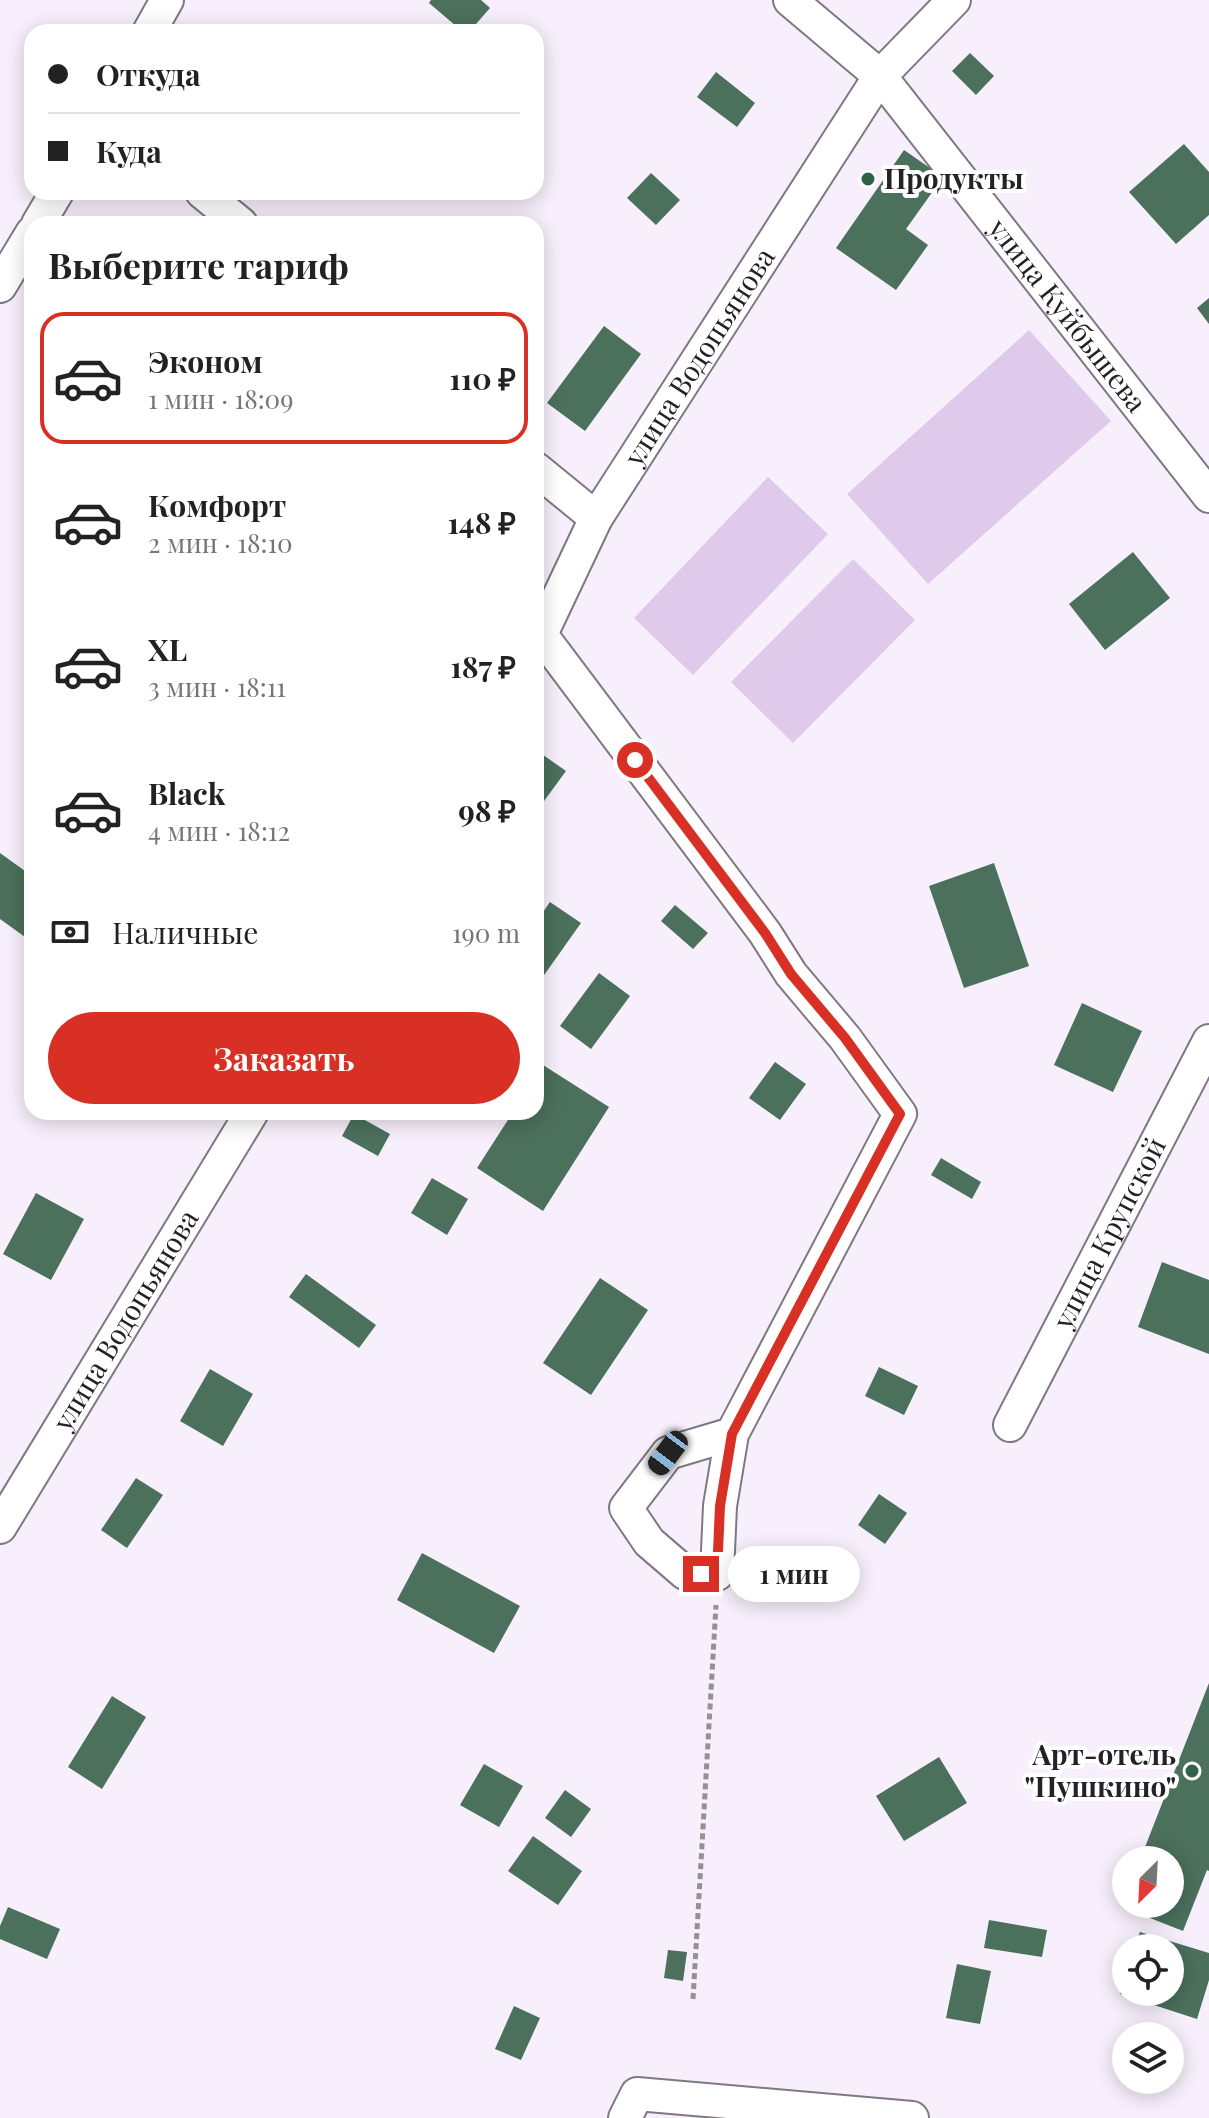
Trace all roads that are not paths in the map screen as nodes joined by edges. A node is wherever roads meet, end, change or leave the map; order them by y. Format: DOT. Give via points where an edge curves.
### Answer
graph roads {
  1 [pos="167,0"];
  2 [pos="790,0"];
  3 [pos="954,0"];
  4 [pos="154,24"];
  5 [pos="880,76"];
  6 [pos="212,200"];
  7 [pos="231,216"];
  8 [pos="24,246"];
  9 [pos="0,286"];
  10 [pos="544,476"];
  11 [pos="1209,496"];
  12 [pos="596,518"];
  13 [pos="544,630"];
  14 [pos="544,647"];
  15 [pos="1209,1041"];
  16 [pos="247,1120"];
  17 [pos="1010,1425"];
  18 [pos="732,1434"];
  19 [pos="0,1527"];
  20 [pos="625,2118"];
  21 [pos="912,2118"];
  1 -- 4 [label="street"];
  2 -- 5 [label="street, улица Куйбышева"];
  3 -- 5 [label="street, улица Водопьянова"];
  5 -- 11 [label="street, улица Куйбышева"];
  5 -- 12 [label="street, улица Водопьянова"];
  6 -- 7 [label="street"];
  8 -- 9 [label="street"];
  10 -- 12 [label="street"];
  12 -- 13 [label="street, улица Водопьянова"];
  14 -- 18 [label="street" via="900,1114"];
  15 -- 17 [label="street, улица Крупской"];
  16 -- 19 [label="street, улица Водопьянова"];
  18 -- 18 [label="street" via="668,1453 626,1508 649,1542 685,1573 717,1574 720,1506"];
  20 -- 21 [label="street" via="637,2094"];
}
